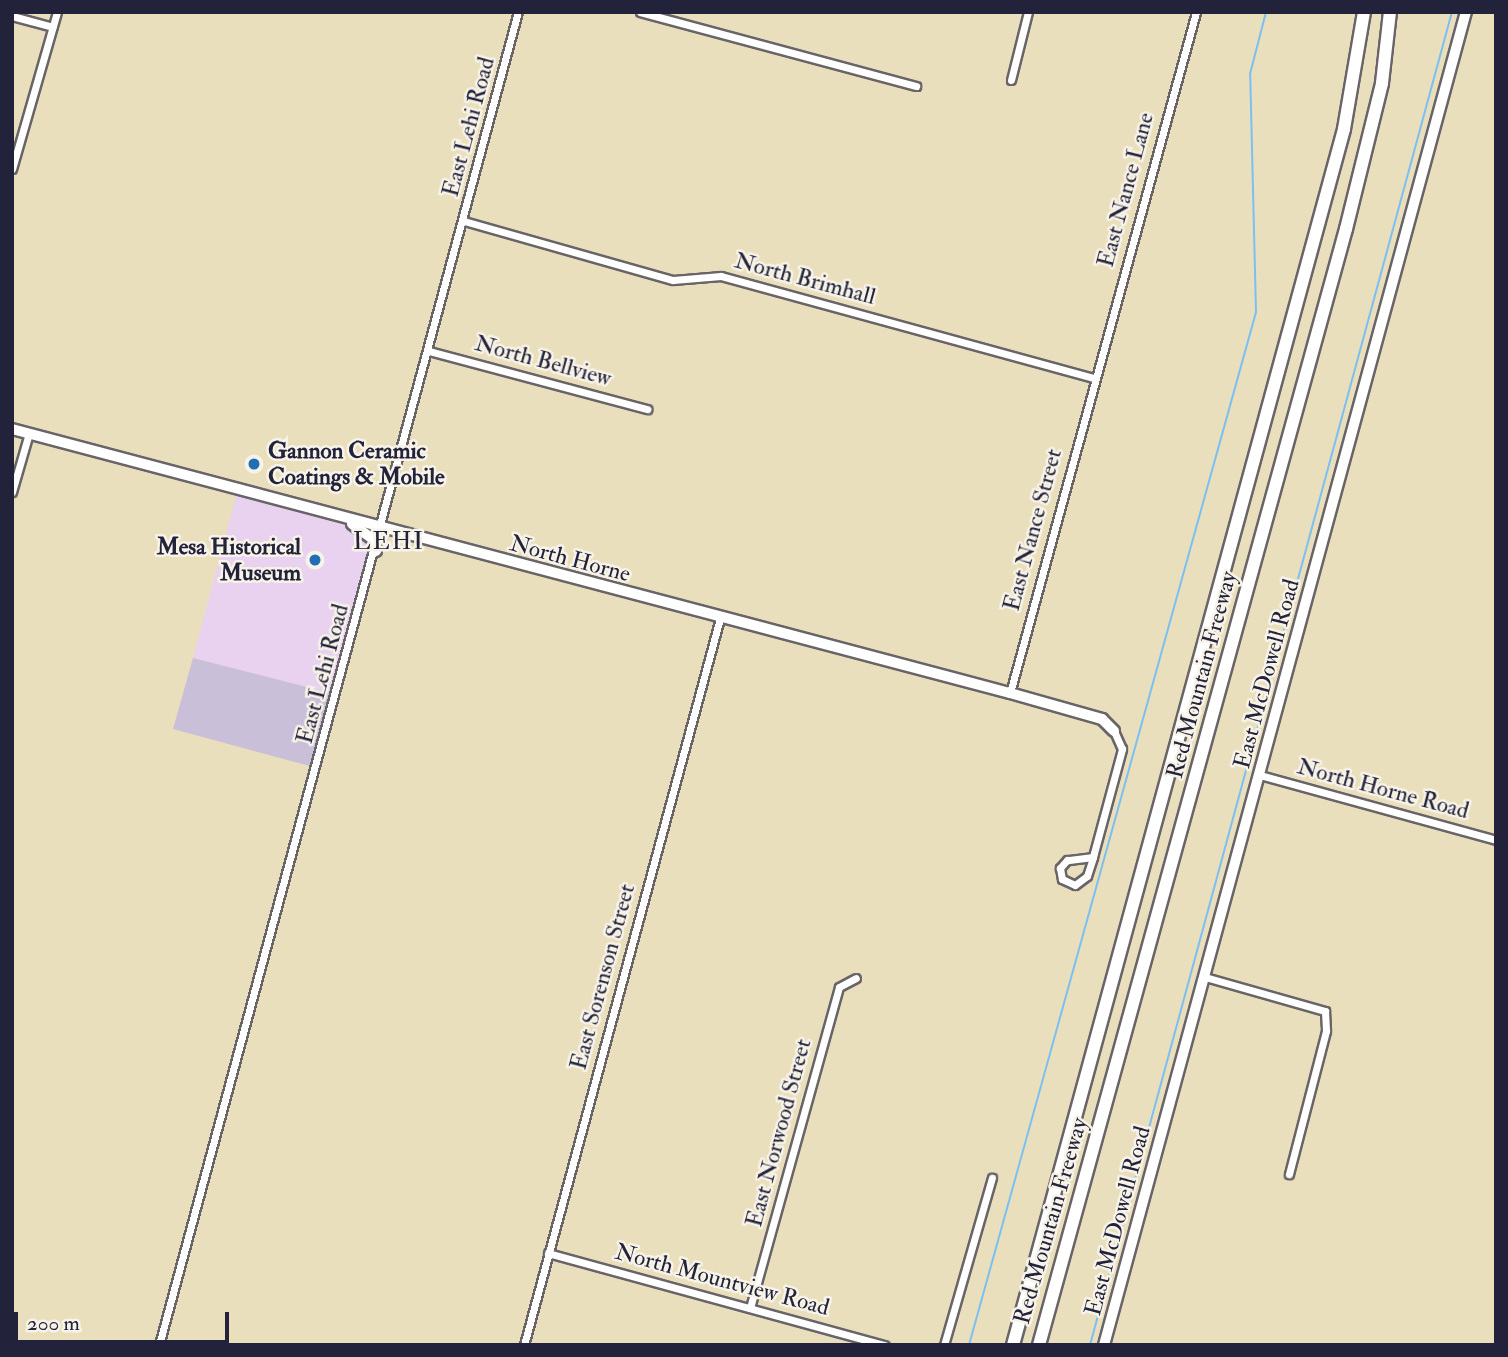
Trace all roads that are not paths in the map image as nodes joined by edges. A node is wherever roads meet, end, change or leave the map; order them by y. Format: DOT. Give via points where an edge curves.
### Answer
graph roads {
  1 [pos="57,12"];
  2 [pos="518,12"];
  3 [pos="640,12"];
  4 [pos="1028,12"];
  5 [pos="1196,12"];
  6 [pos="1364,12"];
  7 [pos="1390,12"];
  8 [pos="1466,12"];
  9 [pos="12,16"];
  10 [pos="52,27"];
  11 [pos="1010,80"];
  12 [pos="916,86"];
  13 [pos="12,169"];
  14 [pos="464,221"];
  15 [pos="429,351"];
  16 [pos="1094,378"];
  17 [pos="647,409"];
  18 [pos="12,429"];
  19 [pos="29,433"];
  20 [pos="12,492"];
  21 [pos="329,514"];
  22 [pos="383,528"];
  23 [pos="376,551"];
  24 [pos="720,618"];
  25 [pos="1010,692"];
  26 [pos="1114,731"];
  27 [pos="1260,775"];
  28 [pos="1496,840"];
  29 [pos="1093,856"];
  30 [pos="1205,977"];
  31 [pos="856,978"];
  32 [pos="1289,1174"];
  33 [pos="992,1178"];
  34 [pos="548,1253"];
  35 [pos="750,1308"];
  36 [pos="159,1345"];
  37 [pos="524,1345"];
  38 [pos="885,1345"];
  39 [pos="944,1345"];
  40 [pos="1013,1345"];
  41 [pos="1039,1345"];
  42 [pos="1104,1345"];
  1 -- 10 [label="street"];
  2 -- 14 [label="street, East Lehi Road"];
  3 -- 12 [label="street"];
  4 -- 11 [label="street"];
  5 -- 16 [label="street, East Nance Lane"];
  6 -- 40 [label="highway, Red Mountain Freeway" via="1344,129"];
  7 -- 41 [label="highway, Red Mountain Freeway" via="1382,83 1346,229"];
  8 -- 27 [label="street, East McDowell Road"];
  9 -- 10 [label="street"];
  10 -- 13 [label="street"];
  14 -- 15 [label="street, East Lehi Road"];
  14 -- 16 [label="street, North Brimhall" via="673,280 721,276"];
  15 -- 17 [label="street, North Bellview"];
  15 -- 22 [label="street, East Lehi Road"];
  16 -- 25 [label="street, East Nance Street"];
  18 -- 19 [label="street, North Horne"];
  19 -- 20 [label="street"];
  19 -- 21 [label="street, North Horne"];
  21 -- 22 [label="street, North Horne"];
  21 -- 23 [label="street" via="366,533 375,541"];
  22 -- 23 [label="street, East Lehi Road"];
  22 -- 24 [label="street, North Horne"];
  23 -- 36 [label="street, East Lehi Road"];
  24 -- 25 [label="street, North Horne"];
  24 -- 34 [label="street, East Sorenson Street"];
  25 -- 26 [label="street, North Horne" via="1102,719"];
  26 -- 29 [label="street" via="1122,749"];
  27 -- 28 [label="street, North Horne Road"];
  27 -- 30 [label="street, East McDowell Road"];
  29 -- 29 [label="street" via="1082,883 1071,885 1062,879 1060,869 1067,860"];
  30 -- 32 [label="street" via="1323,1009 1326,1014 1326,1031"];
  30 -- 42 [label="street, East McDowell Road"];
  31 -- 35 [label="street, East Norwood Street" via="839,987"];
  33 -- 39 [label="street"];
  34 -- 35 [label="street, North Mountview Road"];
  34 -- 37 [label="street, East Sorenson Street"];
  35 -- 38 [label="street, North Mountview Road"];
}
